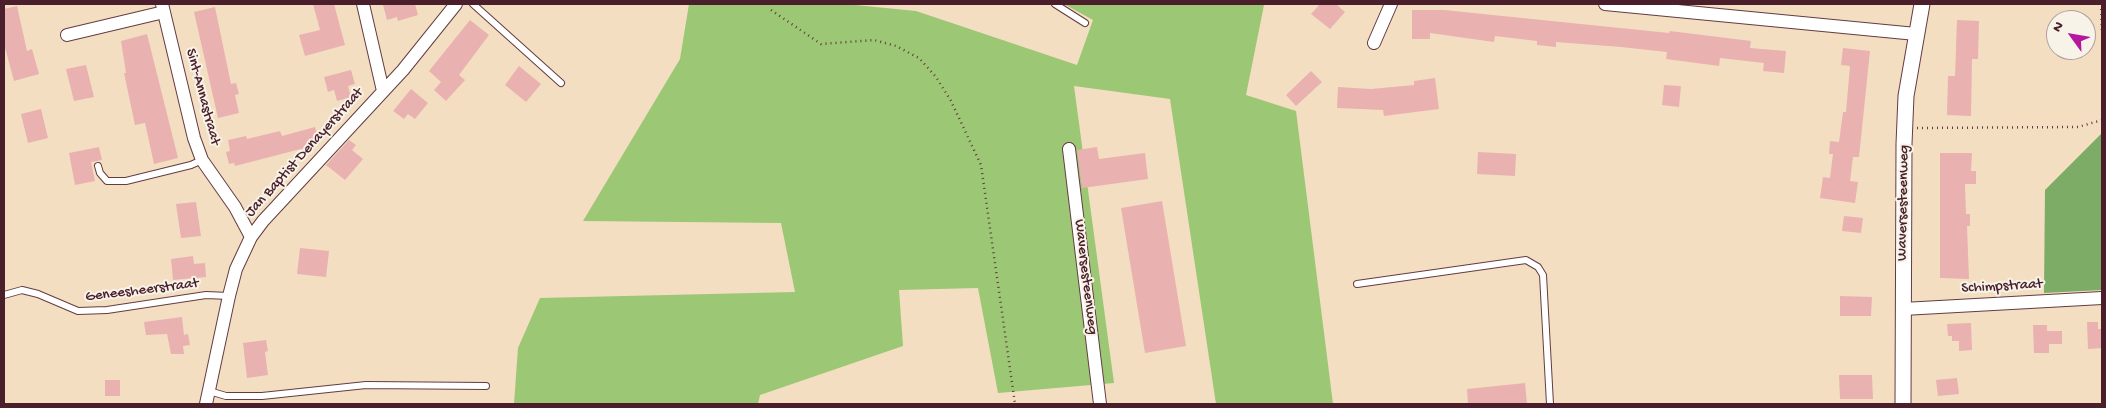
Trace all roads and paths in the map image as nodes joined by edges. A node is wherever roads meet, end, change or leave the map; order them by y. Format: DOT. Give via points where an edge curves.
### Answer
graph roads {
  1 [pos="363,4"];
  2 [pos="456,4"];
  3 [pos="473,4"];
  4 [pos="1055,4"];
  5 [pos="1391,4"];
  6 [pos="1604,4"];
  7 [pos="1922,4"];
  8 [pos="2101,4"];
  9 [pos="163,8"];
  10 [pos="771,10"];
  11 [pos="1085,23"];
  12 [pos="1916,34"];
  13 [pos="2102,34"];
  14 [pos="67,35"];
  15 [pos="1374,43"];
  16 [pos="561,83"];
  17 [pos="383,92"];
  18 [pos="2102,120"];
  19 [pos="1905,127"];
  20 [pos="1069,149"];
  21 [pos="202,160"];
  22 [pos="98,166"];
  23 [pos="251,237"];
  24 [pos="1357,284"];
  25 [pos="4,295"];
  26 [pos="229,296"];
  27 [pos="2102,298"];
  28 [pos="1903,309"];
  29 [pos="486,386"];
  30 [pos="209,391"];
  31 [pos="206,404"];
  32 [pos="1015,404"];
  33 [pos="1100,404"];
  34 [pos="1550,404"];
  35 [pos="1903,404"];
  1 -- 17 [label="street"];
  2 -- 17 [label="street, Jan Baptist Denayerstraat"];
  3 -- 16 [label="lane"];
  4 -- 11 [label="lane"];
  5 -- 15 [label="street"];
  6 -- 12 [label="street"];
  7 -- 12 [label="street, Waversesteenweg"];
  8 -- 13 [label="path"];
  9 -- 14 [label="street, Sint-Annastraat"];
  9 -- 21 [label="street, Sint-Annastraat"];
  10 -- 32 [label="path" via="821,44 874,40 896,46 919,58 951,101 980,165"];
  12 -- 19 [label="street, Waversesteenweg" via="1906,96"];
  17 -- 23 [label="street, Jan Baptist Denayerstraat"];
  18 -- 19 [label="path" via="2078,127"];
  19 -- 28 [label="street, Waversesteenweg"];
  20 -- 33 [label="street, Waversesteenweg"];
  21 -- 22 [label="lane" via="126,181 107,181"];
  21 -- 23 [label="street, Sint-Annastraat" via="235,207"];
  23 -- 26 [label="street, Jan Baptist Denayerstraat" via="236,270"];
  24 -- 34 [label="lane" via="1526,260 1538,267 1543,275"];
  25 -- 26 [label="lane, Geneesheerstraat" via="22,290 78,311"];
  26 -- 30 [label="street, Jan Baptist Denayerstraat"];
  27 -- 28 [label="street, Schimpstraat"];
  28 -- 35 [label="street, Waversesteenweg"];
  29 -- 30 [label="lane" via="366,385 262,396 226,396"];
  30 -- 31 [label="street, Jan Baptist Denayerstraat"];
}
